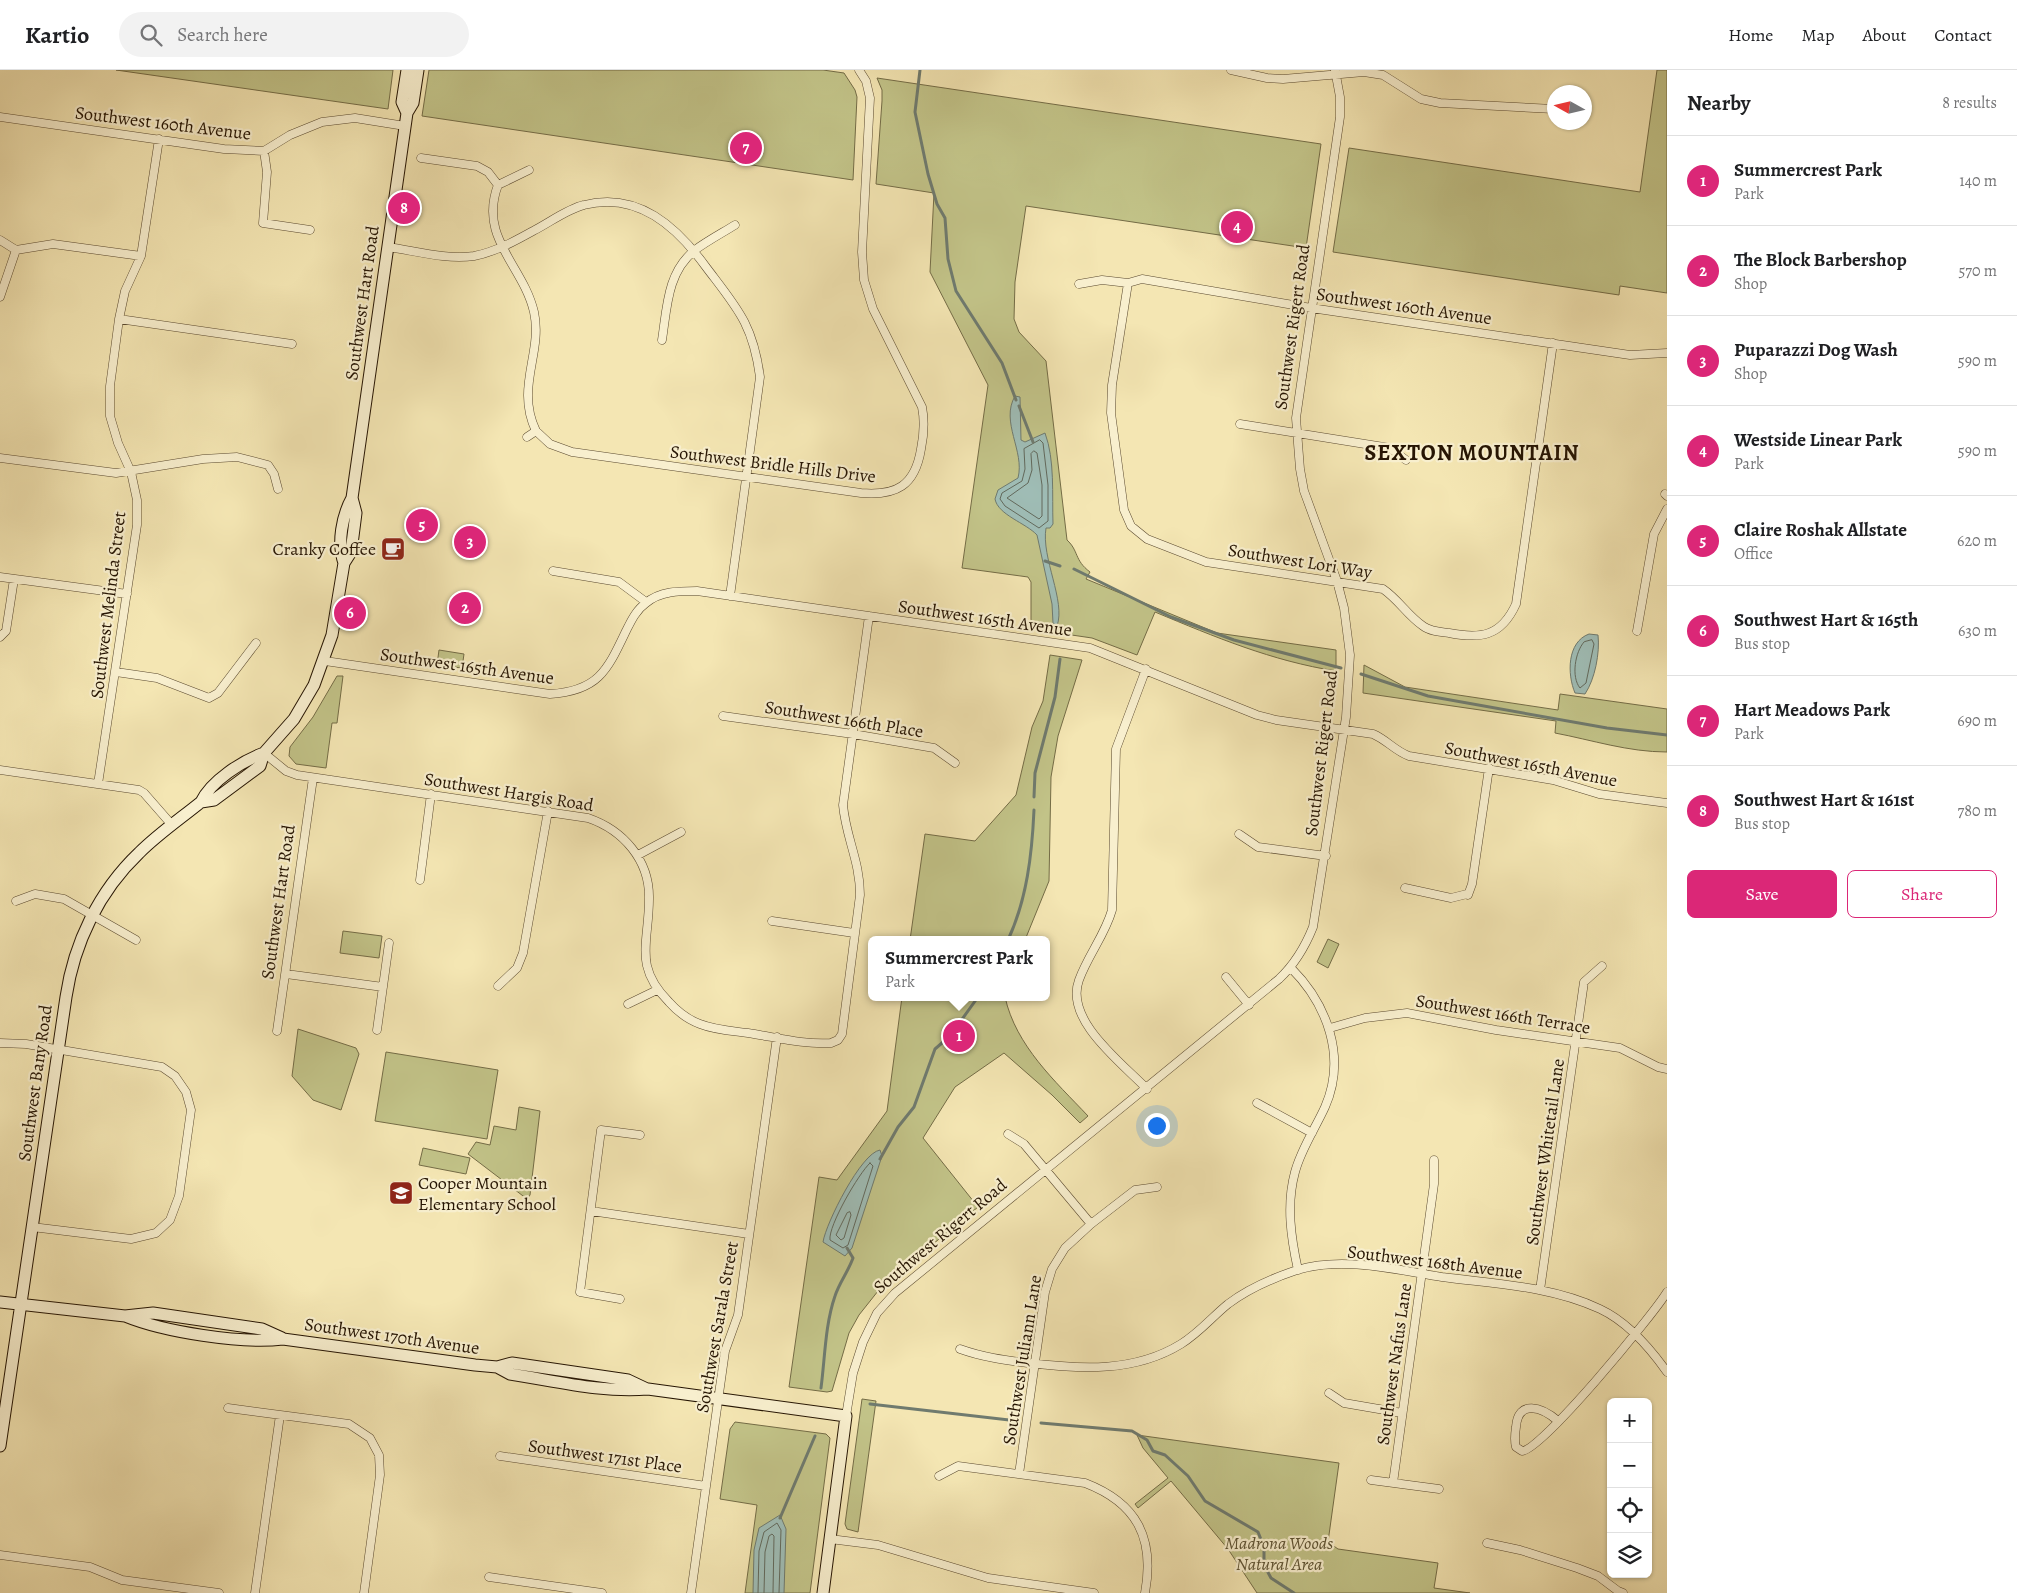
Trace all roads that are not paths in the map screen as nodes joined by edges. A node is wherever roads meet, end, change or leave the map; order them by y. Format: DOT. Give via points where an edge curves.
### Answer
graph roads {
  1 [pos="407,70"];
  2 [pos="418,70"];
  3 [pos="859,70"];
  4 [pos="1231,70"];
  5 [pos="1336,72"];
  6 [pos="1547,109"];
  7 [pos="407,113"];
  8 [pos="0,117"];
  9 [pos="405,126"];
  10 [pos="159,139"];
  11 [pos="264,150"];
  12 [pos="422,158"];
  13 [pos="529,170"];
  14 [pos="498,185"];
  15 [pos="735,225"];
  16 [pos="310,230"];
  17 [pos="0,240"];
  18 [pos="388,247"];
  19 [pos="503,247"];
  20 [pos="16,250"];
  21 [pos="694,251"];
  22 [pos="141,256"];
  23 [pos="1128,283"];
  24 [pos="1079,284"];
  25 [pos="0,297"];
  26 [pos="1311,308"];
  27 [pos="119,319"];
  28 [pos="662,340"];
  29 [pos="1553,343"];
  30 [pos="292,344"];
  31 [pos="1667,353"];
  32 [pos="1240,424"];
  33 [pos="536,431"];
  34 [pos="1297,432"];
  35 [pos="527,437"];
  36 [pos="0,458"];
  37 [pos="1406,460"];
  38 [pos="130,472"];
  39 [pos="746,477"];
  40 [pos="278,489"];
  41 [pos="1667,509"];
  42 [pos="553,571"];
  43 [pos="0,577"];
  44 [pos="14,579"];
  45 [pos="1337,581"];
  46 [pos="127,594"];
  47 [pos="730,596"];
  48 [pos="646,602"];
  49 [pos="869,616"];
  50 [pos="1637,631"];
  51 [pos="0,637"];
  52 [pos="256,643"];
  53 [pos="325,661"];
  54 [pos="1146,669"];
  55 [pos="116,672"];
  56 [pos="723,716"];
  57 [pos="1344,730"];
  58 [pos="853,734"];
  59 [pos="264,753"];
  60 [pos="955,763"];
  61 [pos="1488,768"];
  62 [pos="0,770"];
  63 [pos="313,778"];
  64 [pos="98,784"];
  65 [pos="431,794"];
  66 [pos="1667,804"];
  67 [pos="548,811"];
  68 [pos="172,825"];
  69 [pos="681,832"];
  70 [pos="1239,834"];
  71 [pos="638,855"];
  72 [pos="1326,856"];
  73 [pos="420,880"];
  74 [pos="1405,888"];
  75 [pos="16,901"];
  76 [pos="93,914"];
  77 [pos="772,921"];
  78 [pos="854,933"];
  79 [pos="136,940"];
  80 [pos="389,943"];
  81 [pos="1602,966"];
  82 [pos="1291,968"];
  83 [pos="286,974"];
  84 [pos="1226,977"];
  85 [pos="498,986"];
  86 [pos="383,987"];
  87 [pos="657,990"];
  88 [pos="628,1004"];
  89 [pos="1249,1005"];
  90 [pos="1330,1028"];
  91 [pos="377,1030"];
  92 [pos="277,1031"];
  93 [pos="777,1037"];
  94 [pos="1576,1041"];
  95 [pos="0,1043"];
  96 [pos="58,1050"];
  97 [pos="1667,1069"];
  98 [pos="1147,1088"];
  99 [pos="1257,1103"];
  100 [pos="1312,1133"];
  101 [pos="1008,1134"];
  102 [pos="640,1135"];
  103 [pos="1434,1160"];
  104 [pos="1047,1170"];
  105 [pos="1157,1187"];
  106 [pos="591,1211"];
  107 [pos="1091,1224"];
  108 [pos="32,1227"];
  109 [pos="749,1234"];
  110 [pos="1298,1270"];
  111 [pos="1421,1274"];
  112 [pos="1540,1290"];
  113 [pos="1667,1292"];
  114 [pos="620,1298"];
  115 [pos="0,1302"];
  116 [pos="22,1304"];
  117 [pos="1634,1334"];
  118 [pos="960,1349"];
  119 [pos="1035,1364"];
  120 [pos="1667,1372"];
  121 [pos="1329,1393"];
  122 [pos="718,1399"];
  123 [pos="228,1408"];
  124 [pos="1402,1413"];
  125 [pos="280,1415"];
  126 [pos="846,1416"];
  127 [pos="1558,1421"];
  128 [pos="0,1446"];
  129 [pos="500,1456"];
  130 [pos="1019,1474"];
  131 [pos="939,1476"];
  132 [pos="1371,1480"];
  133 [pos="1393,1483"];
  134 [pos="706,1486"];
  135 [pos="1439,1489"];
  136 [pos="830,1538"];
  137 [pos="1487,1543"];
  138 [pos="0,1555"];
  139 [pos="489,1577"];
  140 [pos="219,1593"];
  141 [pos="255,1593"];
  142 [pos="364,1593"];
  143 [pos="602,1593"];
  144 [pos="691,1593"];
  145 [pos="823,1593"];
  146 [pos="1094,1593"];
  147 [pos="1146,1593"];
  148 [pos="1623,1593"];
  1 -- 7 [label="main road, Southwest Hart Road" via="402,102"];
  2 -- 7 [label="main road, Southwest Hart Road" via="413,104"];
  3 -- 39 [label="street, Southwest Bridle Hills Drive" via="870,98 862,252 864,280 873,309 922,407 925,424 918,468 894,491 878,494"];
  4 -- 5 [label="street" via="1267,78"];
  5 -- 6 [label="street" via="1383,75 1422,99 1440,103"];
  5 -- 26 [label="street, Southwest Rigert Road" via="1340,117"];
  7 -- 9 [label="main road, Southwest Hart Road"];
  8 -- 10 [label="street, Southwest 160th Avenue"];
  9 -- 11 [label="street, Southwest 160th Avenue" via="355,118 322,122"];
  9 -- 18 [label="main road, Southwest Hart Road"];
  10 -- 11 [label="street, Southwest 160th Avenue" via="224,149"];
  10 -- 22 [label="street, Southwest Melinda Street"];
  11 -- 16 [label="street" via="267,172 263,223"];
  12 -- 14 [label="street" via="477,166 488,172"];
  13 -- 14 [label="street"];
  14 -- 19 [label="street" via="493,223"];
  15 -- 21 [label="street"];
  17 -- 20 [label="street"];
  18 -- 19 [label="street" via="445,256 474,256"];
  18 -- 53 [label="main road, Southwest Hart Road" via="352,498 356,513 351,552 344,563"];
  19 -- 21 [label="street" via="583,205 620,203 658,216"];
  19 -- 33 [label="street" via="531,298 536,322 527,394 528,412"];
  20 -- 22 [label="street" via="53,244"];
  20 -- 25 [label="street"];
  21 -- 28 [label="street" via="679,267 670,289"];
  21 -- 39 [label="street" via="741,313 752,335 758,358 760,377"];
  22 -- 27 [label="street, Southwest Melinda Street" via="125,291"];
  23 -- 24 [label="street, Southwest 160th Avenue" via="1102,280"];
  23 -- 26 [label="street, Southwest 160th Avenue" via="1142,280"];
  23 -- 45 [label="street, Southwest Lori Way" via="1112,385 1111,413 1124,510 1131,526 1147,539 1206,562"];
  26 -- 29 [label="street, Southwest 160th Avenue"];
  26 -- 34 [label="street, Southwest Rigert Road" via="1298,392"];
  27 -- 30 [label="street"];
  27 -- 38 [label="street, Southwest Melinda Street" via="110,386 110,416"];
  29 -- 31 [label="street, Southwest 160th Avenue" via="1630,355"];
  29 -- 45 [label="street, Southwest Lori Way" via="1516,604 1504,623 1480,636 1439,632 1425,628 1410,616 1397,598 1383,589"];
  32 -- 34 [label="street"];
  33 -- 35 [label="street"];
  33 -- 39 [label="street, Southwest Bridle Hills Drive" via="550,444 572,452"];
  34 -- 37 [label="street" via="1390,448"];
  34 -- 45 [label="street, Southwest Rigert Road" via="1304,490"];
  36 -- 38 [label="street"];
  38 -- 40 [label="street" via="202,459 237,457 268,465"];
  38 -- 46 [label="street, Southwest Melinda Street" via="137,500 137,526"];
  39 -- 47 [label="street"];
  41 -- 50 [label="street" via="1654,534"];
  42 -- 48 [label="street" via="618,582"];
  43 -- 44 [label="street"];
  44 -- 46 [label="street"];
  44 -- 51 [label="street" via="6,631"];
  45 -- 57 [label="street, Southwest Rigert Road" via="1350,655"];
  46 -- 55 [label="street, Southwest Melinda Street"];
  47 -- 48 [label="street, Southwest 165th Avenue" via="676,591"];
  47 -- 49 [label="street, Southwest 165th Avenue"];
  48 -- 53 [label="street, Southwest 165th Avenue" via="633,618 602,676 570,693 550,694"];
  49 -- 54 [label="street, Southwest 165th Avenue" via="1090,648"];
  49 -- 58 [label="street, Southwest Hargis Road"];
  52 -- 55 [label="street" via="218,693 209,698 157,678"];
  53 -- 59 [label="main road, Southwest Bany Road" via="304,703"];
  54 -- 57 [label="street, Southwest 165th Avenue" via="1258,715"];
  54 -- 98 [label="street" via="1116,749 1112,910 1080,979 1077,997 1087,1026"];
  55 -- 64 [label="street, Southwest Melinda Street"];
  56 -- 58 [label="street, Southwest 166th Place"];
  57 -- 61 [label="street, Southwest 165th Avenue" via="1374,734 1409,756"];
  57 -- 72 [label="street, Southwest Rigert Road"];
  58 -- 60 [label="street, Southwest 166th Place" via="934,748"];
  58 -- 78 [label="street, Southwest Hargis Road" via="843,805 845,828 860,876"];
  59 -- 63 [label="street, Southwest Hargis Road" via="286,771"];
  59 -- 68 [label="main road, Southwest Bany Road" via="206,791 201,802"];
  61 -- 66 [label="street, Southwest 165th Avenue" via="1560,781 1599,794"];
  61 -- 74 [label="street" via="1472,884 1467,895 1450,898"];
  62 -- 64 [label="street"];
  63 -- 65 [label="street, Southwest Hargis Road"];
  63 -- 83 [label="street, Southwest Hart Road"];
  64 -- 68 [label="street" via="144,793"];
  65 -- 67 [label="street, Southwest Hargis Road"];
  65 -- 73 [label="street"];
  67 -- 71 [label="street, Southwest Hargis Road" via="604,824"];
  67 -- 85 [label="street" via="523,953 517,968"];
  68 -- 76 [label="main road, Southwest Bany Road" via="118,876"];
  69 -- 71 [label="street"];
  70 -- 72 [label="street" via="1258,847"];
  71 -- 87 [label="street, Southwest Hargis Road" via="648,885 649,900 644,949"];
  72 -- 82 [label="street, Southwest Rigert Road" via="1313,927"];
  75 -- 76 [label="street" via="35,894 64,899"];
  76 -- 79 [label="street"];
  76 -- 96 [label="main road, Southwest Bany Road" via="68,982"];
  77 -- 78 [label="street"];
  78 -- 93 [label="street, Southwest Hargis Road" via="842,1034 838,1040 822,1044"];
  80 -- 86 [label="street"];
  81 -- 94 [label="street, Southwest Whitetail Lane" via="1584,982"];
  82 -- 89 [label="street, Southwest Rigert Road"];
  82 -- 90 [label="street" via="1316,998"];
  83 -- 86 [label="street"];
  83 -- 92 [label="street, Southwest Hart Road"];
  84 -- 89 [label="street"];
  86 -- 91 [label="street"];
  87 -- 88 [label="street"];
  87 -- 93 [label="street, Southwest Hargis Road" via="671,1005 699,1024"];
  89 -- 98 [label="street, Southwest Rigert Road"];
  90 -- 94 [label="street, Southwest 166th Terrace" via="1365,1018 1407,1013"];
  90 -- 100 [label="street" via="1332,1085"];
  93 -- 109 [label="street, Southwest Sarala Street"];
  94 -- 97 [label="street, Southwest 166th Terrace" via="1620,1048"];
  94 -- 112 [label="street, Southwest Whitetail Lane"];
  95 -- 96 [label="street"];
  96 -- 108 [label="main road, Southwest Bany Road"];
  96 -- 108 [label="street" via="162,1067 175,1076 186,1092 191,1110 179,1196 170,1220 156,1233 141,1238"];
  98 -- 104 [label="street, Southwest Rigert Road"];
  99 -- 100 [label="street"];
  100 -- 110 [label="street" via="1294,1173 1291,1199 1290,1233"];
  101 -- 104 [label="street" via="1024,1144"];
  102 -- 106 [label="street" via="601,1130"];
  103 -- 111 [label="street, Southwest Nafus Lane" via="1434,1184"];
  104 -- 107 [label="street"];
  104 -- 126 [label="street, Southwest Rigert Road" via="895,1293 877,1313 858,1355"];
  105 -- 107 [label="street, Southwest Juliann Lane" via="1135,1190"];
  106 -- 109 [label="street"];
  106 -- 114 [label="street" via="580,1292"];
  107 -- 119 [label="street, Southwest Juliann Lane" via="1065,1248 1052,1269 1045,1292"];
  108 -- 116 [label="main road, Southwest Bany Road"];
  109 -- 122 [label="street, Southwest Sarala Street" via="738,1315 725,1350"];
  110 -- 111 [label="street, Southwest 168th Avenue" via="1351,1265"];
  110 -- 119 [label="street, Southwest 168th Avenue" via="1256,1287 1229,1304 1181,1344 1153,1356 1124,1365 1092,1369"];
  111 -- 112 [label="street, Southwest 168th Avenue"];
  111 -- 124 [label="street, Southwest Nafus Lane"];
  112 -- 117 [label="street, Southwest 168th Avenue" via="1602,1310"];
  113 -- 117 [label="street"];
  115 -- 116 [label="main road, Southwest 170th Avenue"];
  116 -- 122 [label="main road, Southwest 170th Avenue" via="125,1316 149,1326 261,1342 282,1339 497,1367 510,1374 603,1389 648,1389"];
  116 -- 128 [label="main road, Southwest Bany Road"];
  117 -- 120 [label="street, Southwest 168th Avenue" via="1652,1350"];
  117 -- 127 [label="street"];
  118 -- 119 [label="street, Southwest 168th Avenue" via="982,1357"];
  119 -- 130 [label="street, Southwest Juliann Lane"];
  121 -- 124 [label="street" via="1344,1403"];
  122 -- 126 [label="main road, Southwest 170th Avenue"];
  122 -- 134 [label="street, Southwest Sarala Street"];
  123 -- 125 [label="street"];
  124 -- 133 [label="street, Southwest Nafus Lane"];
  125 -- 141 [label="street"];
  125 -- 142 [label="street" via="349,1424 370,1438 379,1455 380,1475"];
  126 -- 136 [label="main road, Southwest Rigert Road"];
  127 -- 127 [label="street" via="1543,1411 1521,1410 1516,1418 1516,1447 1522,1451 1530,1450"];
  129 -- 134 [label="street, Southwest 171st Place"];
  130 -- 131 [label="street" via="958,1466"];
  130 -- 147 [label="street" via="1085,1483 1120,1501 1143,1533 1149,1557"];
  132 -- 133 [label="street"];
  133 -- 135 [label="street"];
  134 -- 144 [label="street, Southwest Sarala Street"];
  136 -- 145 [label="main road, Southwest Rigert Road"];
  136 -- 146 [label="street" via="878,1545 988,1578"];
  137 -- 148 [label="street" via="1584,1570"];
  138 -- 140 [label="street" via="90,1567 122,1580"];
  139 -- 143 [label="street"];
}
